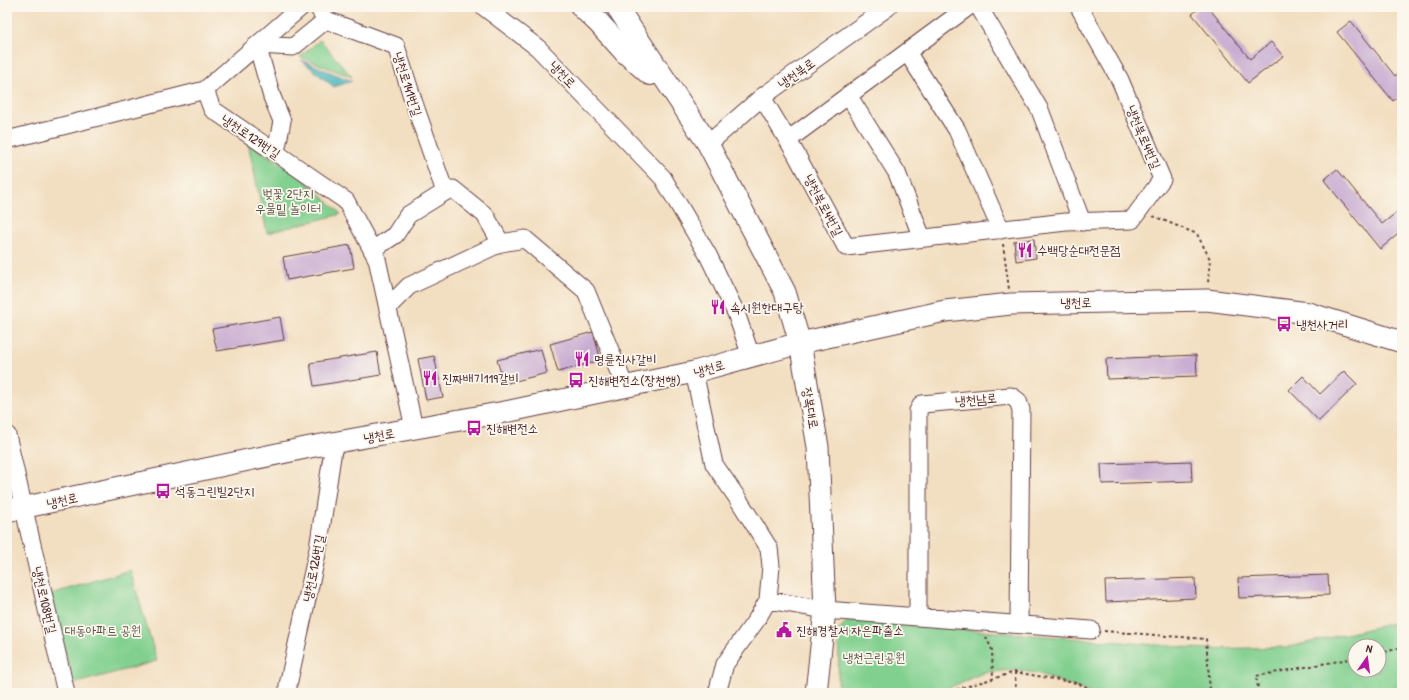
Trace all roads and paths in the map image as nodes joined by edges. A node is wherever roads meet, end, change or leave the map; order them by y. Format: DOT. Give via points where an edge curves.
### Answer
graph roads {
  1 [pos="301,7"];
  2 [pos="484,7"];
  3 [pos="582,7"];
  4 [pos="596,7"];
  5 [pos="617,7"];
  6 [pos="888,7"];
  7 [pos="968,7"];
  8 [pos="979,7"];
  9 [pos="1079,7"];
  10 [pos="322,13"];
  11 [pos="257,45"];
  12 [pos="908,52"];
  13 [pos="650,74"];
  14 [pos="205,90"];
  15 [pos="848,96"];
  16 [pos="762,98"];
  17 [pos="7,140"];
  18 [pos="788,140"];
  19 [pos="708,144"];
  20 [pos="276,152"];
  21 [pos="449,191"];
  22 [pos="1138,210"];
  23 [pos="1082,222"];
  24 [pos="1001,230"];
  25 [pos="922,238"];
  26 [pos="501,243"];
  27 [pos="372,250"];
  28 [pos="1207,300"];
  29 [pos="1011,304"];
  30 [pos="388,307"];
  31 [pos="1402,342"];
  32 [pos="800,343"];
  33 [pos="751,356"];
  34 [pos="694,372"];
  35 [pos="625,387"];
  36 [pos="414,428"];
  37 [pos="7,435"];
  38 [pos="334,443"];
  39 [pos="15,510"];
  40 [pos="768,600"];
  41 [pos="825,610"];
  42 [pos="918,617"];
  43 [pos="979,621"];
  44 [pos="1019,624"];
  45 [pos="1091,630"];
  46 [pos="1402,647"];
  47 [pos="1387,652"];
  48 [pos="1347,659"];
  49 [pos="1015,672"];
  50 [pos="993,678"];
  51 [pos="1402,689"];
  52 [pos="66,693"];
  53 [pos="288,693"];
  54 [pos="717,693"];
  55 [pos="816,693"];
  56 [pos="946,693"];
  57 [pos="1016,693"];
  58 [pos="1102,693"];
  59 [pos="1211,693"];
  60 [pos="1259,693"];
  61 [pos="1390,693"];
  1 -- 11 [label="street"];
  2 -- 33 [label="street, 냉천로" via="538,48 663,178 708,255 736,313"];
  3 -- 13 [label="highway"];
  4 -- 13 [label="main road"];
  5 -- 19 [label="main road"];
  6 -- 16 [label="street, 냉천북로"];
  7 -- 12 [label="street"];
  8 -- 23 [label="street" via="1040,110"];
  9 -- 22 [label="street, 냉천북로4번길" via="1120,80 1162,179"];
  10 -- 11 [label="street" via="293,47"];
  10 -- 21 [label="street, 냉천로141번길" via="396,46 414,103"];
  11 -- 14 [label="street"];
  11 -- 20 [label="street" via="282,121"];
  12 -- 15 [label="street"];
  12 -- 24 [label="street" via="957,130"];
  13 -- 19 [label="main road"];
  14 -- 17 [label="street"];
  14 -- 20 [label="street, 냉천로129번길" via="212,109"];
  15 -- 18 [label="street"];
  15 -- 25 [label="street" via="897,173"];
  16 -- 18 [label="street, 냉천북로4번길"];
  16 -- 19 [label="street, 냉천북로"];
  18 -- 25 [label="street, 냉천북로4번길" via="846,247"];
  19 -- 32 [label="main road, 장복대로" via="785,292"];
  20 -- 27 [label="street, 냉천로129번길" via="346,201"];
  21 -- 26 [label="street" via="485,215"];
  21 -- 27 [label="street" via="408,215 395,235"];
  22 -- 23 [label="street, 냉천북로4번길" via="1132,220"];
  22 -- 28 [label="path" via="1197,234 1210,259"];
  23 -- 24 [label="street, 냉천북로4번길"];
  24 -- 25 [label="street, 냉천북로4번길"];
  24 -- 29 [label="path"];
  26 -- 30 [label="street" via="409,286"];
  26 -- 35 [label="street" via="525,239 586,292"];
  27 -- 30 [label="street, 냉천로129번길" via="377,259"];
  28 -- 29 [label="main road, 냉천로"];
  28 -- 31 [label="main road, 냉천로" via="1308,313"];
  29 -- 32 [label="main road, 냉천로" via="945,311"];
  30 -- 36 [label="street, 냉천로129번길"];
  32 -- 33 [label="main road, 냉천로"];
  32 -- 41 [label="main road, 장복대로" via="818,447"];
  33 -- 34 [label="main road, 냉천로"];
  34 -- 35 [label="main road, 냉천로"];
  34 -- 40 [label="street" via="714,464 769,548 772,566"];
  35 -- 36 [label="main road, 냉천로"];
  36 -- 38 [label="main road, 냉천로"];
  37 -- 39 [label="street, 냉천로108번길"];
  38 -- 39 [label="main road, 냉천로"];
  38 -- 53 [label="street, 냉천로126번길" via="318,549"];
  39 -- 52 [label="street, 냉천로108번길"];
  40 -- 41 [label="street"];
  40 -- 54 [label="street" via="725,664"];
  41 -- 42 [label="street"];
  41 -- 55 [label="main road, 장복대로"];
  42 -- 43 [label="street"];
  42 -- 44 [label="street, 냉천남로" via="918,411 922,404 1010,396 1018,401 1021,410"];
  43 -- 44 [label="street"];
  43 -- 50 [label="path" via="992,650"];
  44 -- 45 [label="street"];
  45 -- 59 [label="path" via="1206,639"];
  46 -- 47 [label="path"];
  48 -- 60 [label="path" via="1256,676"];
  49 -- 50 [label="path"];
  49 -- 57 [label="path"];
  49 -- 58 [label="path" via="1076,683"];
  50 -- 56 [label="path"];
  51 -- 61 [label="path"];
}
